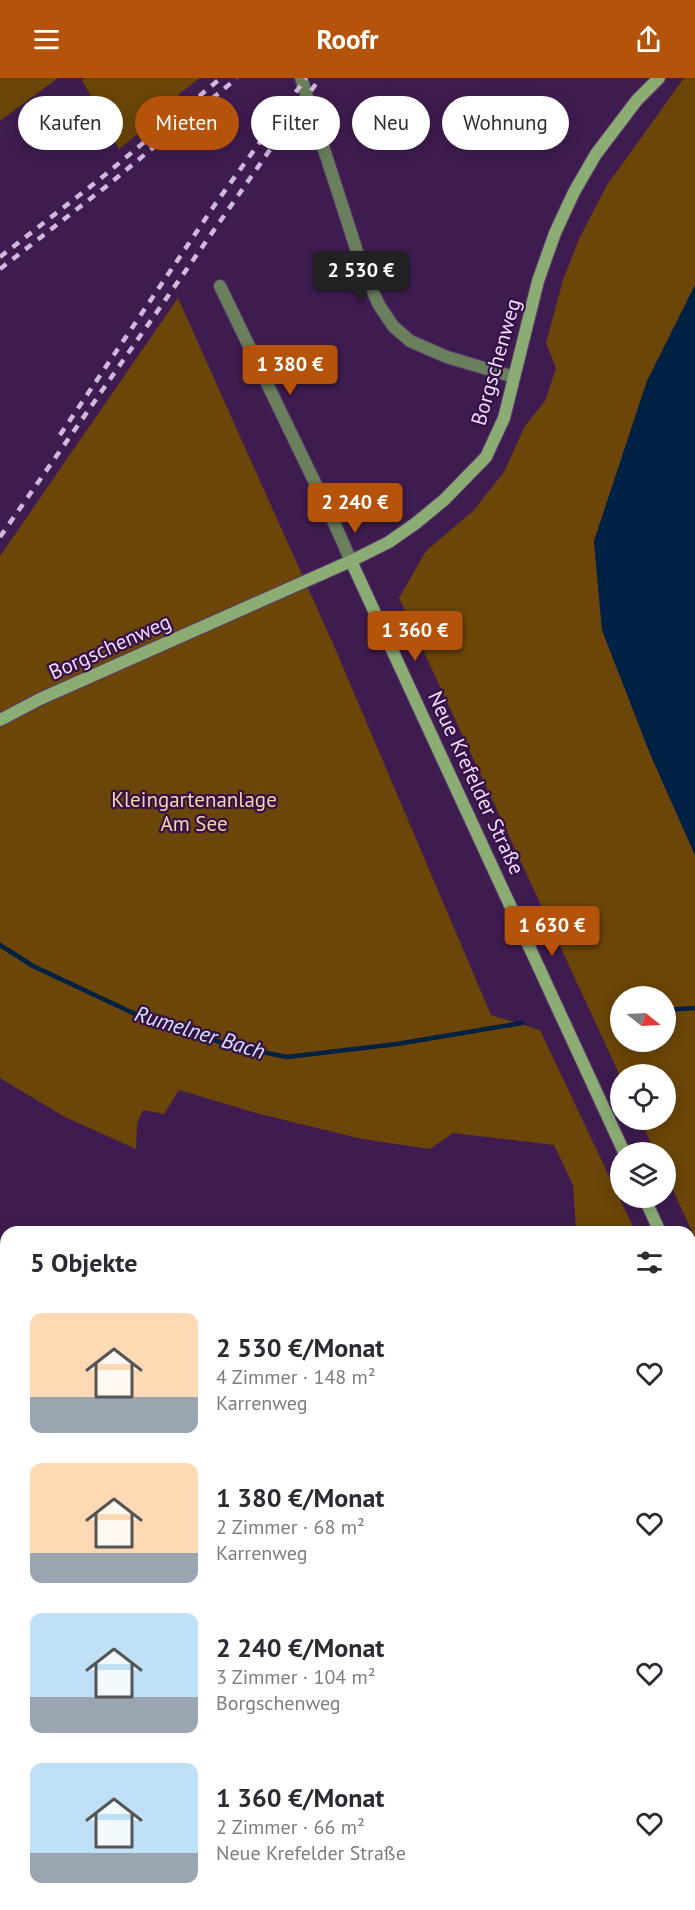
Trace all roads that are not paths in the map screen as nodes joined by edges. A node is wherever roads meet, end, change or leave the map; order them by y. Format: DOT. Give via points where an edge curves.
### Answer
graph roads {
  1 [pos="301,78"];
  2 [pos="659,78"];
  3 [pos="220,286"];
  4 [pos="514,377"];
  5 [pos="351,561"];
  6 [pos="0,720"];
  7 [pos="619,1142"];
  8 [pos="649,1208"];
  9 [pos="657,1226"];
  1 -- 4 [label="street" via="363,270 393,326 410,341 447,357"];
  2 -- 4 [label="main road, Borgschenweg" via="596,154 574,192 538,281"];
  3 -- 5 [label="street"];
  4 -- 5 [label="main road, Borgschenweg" via="504,418 486,457 416,524"];
  5 -- 6 [label="main road, Borgschenweg"];
  5 -- 7 [label="main road, Neue Krefelder Straße"];
  8 -- 9 [label="main road"];
}
